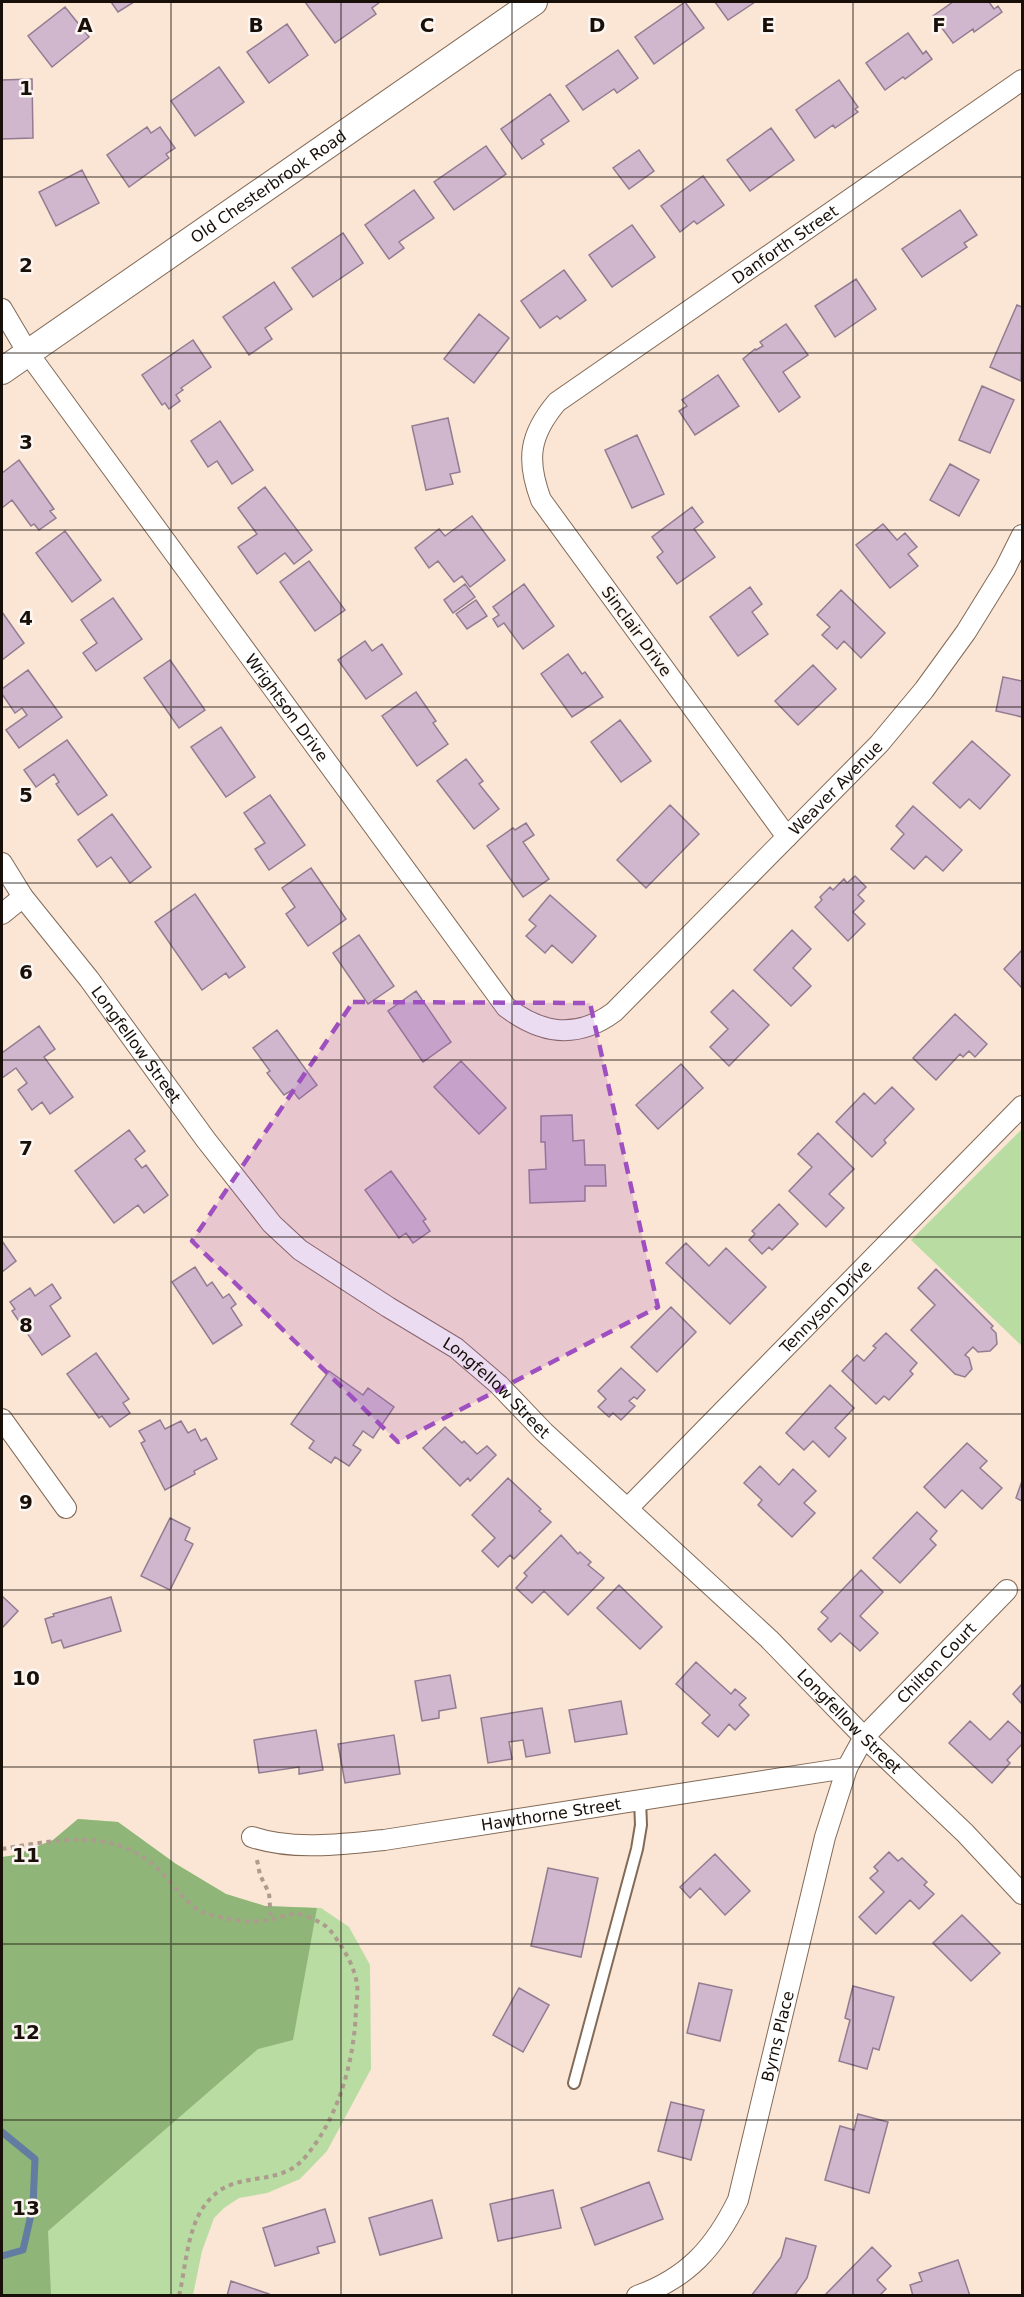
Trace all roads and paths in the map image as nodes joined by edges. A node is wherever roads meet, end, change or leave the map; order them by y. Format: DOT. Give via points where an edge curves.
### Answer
graph roads {
  1 [pos="534,2"];
  2 [pos="1023,80"];
  3 [pos="2,309"];
  4 [pos="28,353"];
  5 [pos="2,371"];
  6 [pos="549,412"];
  7 [pos="1023,535"];
  8 [pos="787,837"];
  9 [pos="2,863"];
  10 [pos="23,897"];
  11 [pos="2,914"];
  12 [pos="614,1012"];
  13 [pos="1023,1106"];
  14 [pos="2,1419"];
  15 [pos="66,1508"];
  16 [pos="628,1508"];
  17 [pos="1007,1590"];
  18 [pos="864,1737"];
  19 [pos="848,1768"];
  20 [pos="640,1800"];
  21 [pos="252,1837"];
  22 [pos="2,1849"];
  23 [pos="1023,1894"];
  24 [pos="272,1920"];
  25 [pos="574,2083"];
  26 [pos="179,2295"];
  27 [pos="637,2295"];
  1 -- 4 [label="street, Old Chesterbrook Road"];
  2 -- 6 [label="street, Danforth Street" via="557,402"];
  3 -- 4 [label="street, Wrightson Drive"];
  4 -- 5 [label="street, Old Chesterbrook Road"];
  4 -- 12 [label="street, Wrightson Drive" via="506,1007 523,1020 563,1031 585,1028"];
  6 -- 8 [label="street, Sinclair Drive" via="534,439 531,459 533,480 541,500"];
  7 -- 8 [label="street, Weaver Avenue" via="966,632 924,690 879,744"];
  8 -- 12 [label="street, Weaver Avenue"];
  9 -- 10 [label="street, Longfellow Street"];
  10 -- 11 [label="street"];
  10 -- 16 [label="street, Longfellow Street" via="272,1224 300,1250 456,1348"];
  13 -- 16 [label="street, Tennyson Drive"];
  14 -- 15 [label="street"];
  16 -- 18 [label="street, Longfellow Street" via="769,1640"];
  17 -- 18 [label="street, Chilton Court"];
  18 -- 19 [label="street, Byrns Place"];
  18 -- 23 [label="street, Longfellow Street"];
  19 -- 20 [label="street, Hawthorne Street"];
  19 -- 27 [label="street, Byrns Place" via="825,1837 738,2200 725,2227 706,2252 683,2273"];
  20 -- 21 [label="street, Hawthorne Street" via="384,1840 327,1845 272,1843"];
  20 -- 25 [label="lane" via="637,1849"];
  21 -- 24 [label="path" via="260,1875 269,1893"];
  22 -- 24 [label="path" via="78,1840 121,1845 150,1862 203,1913 241,1921"];
  24 -- 26 [label="path" via="296,1914 330,1929 346,1953 357,1984 356,2035 332,2116 307,2156 273,2177 222,2187 206,2204 195,2222"];
}
